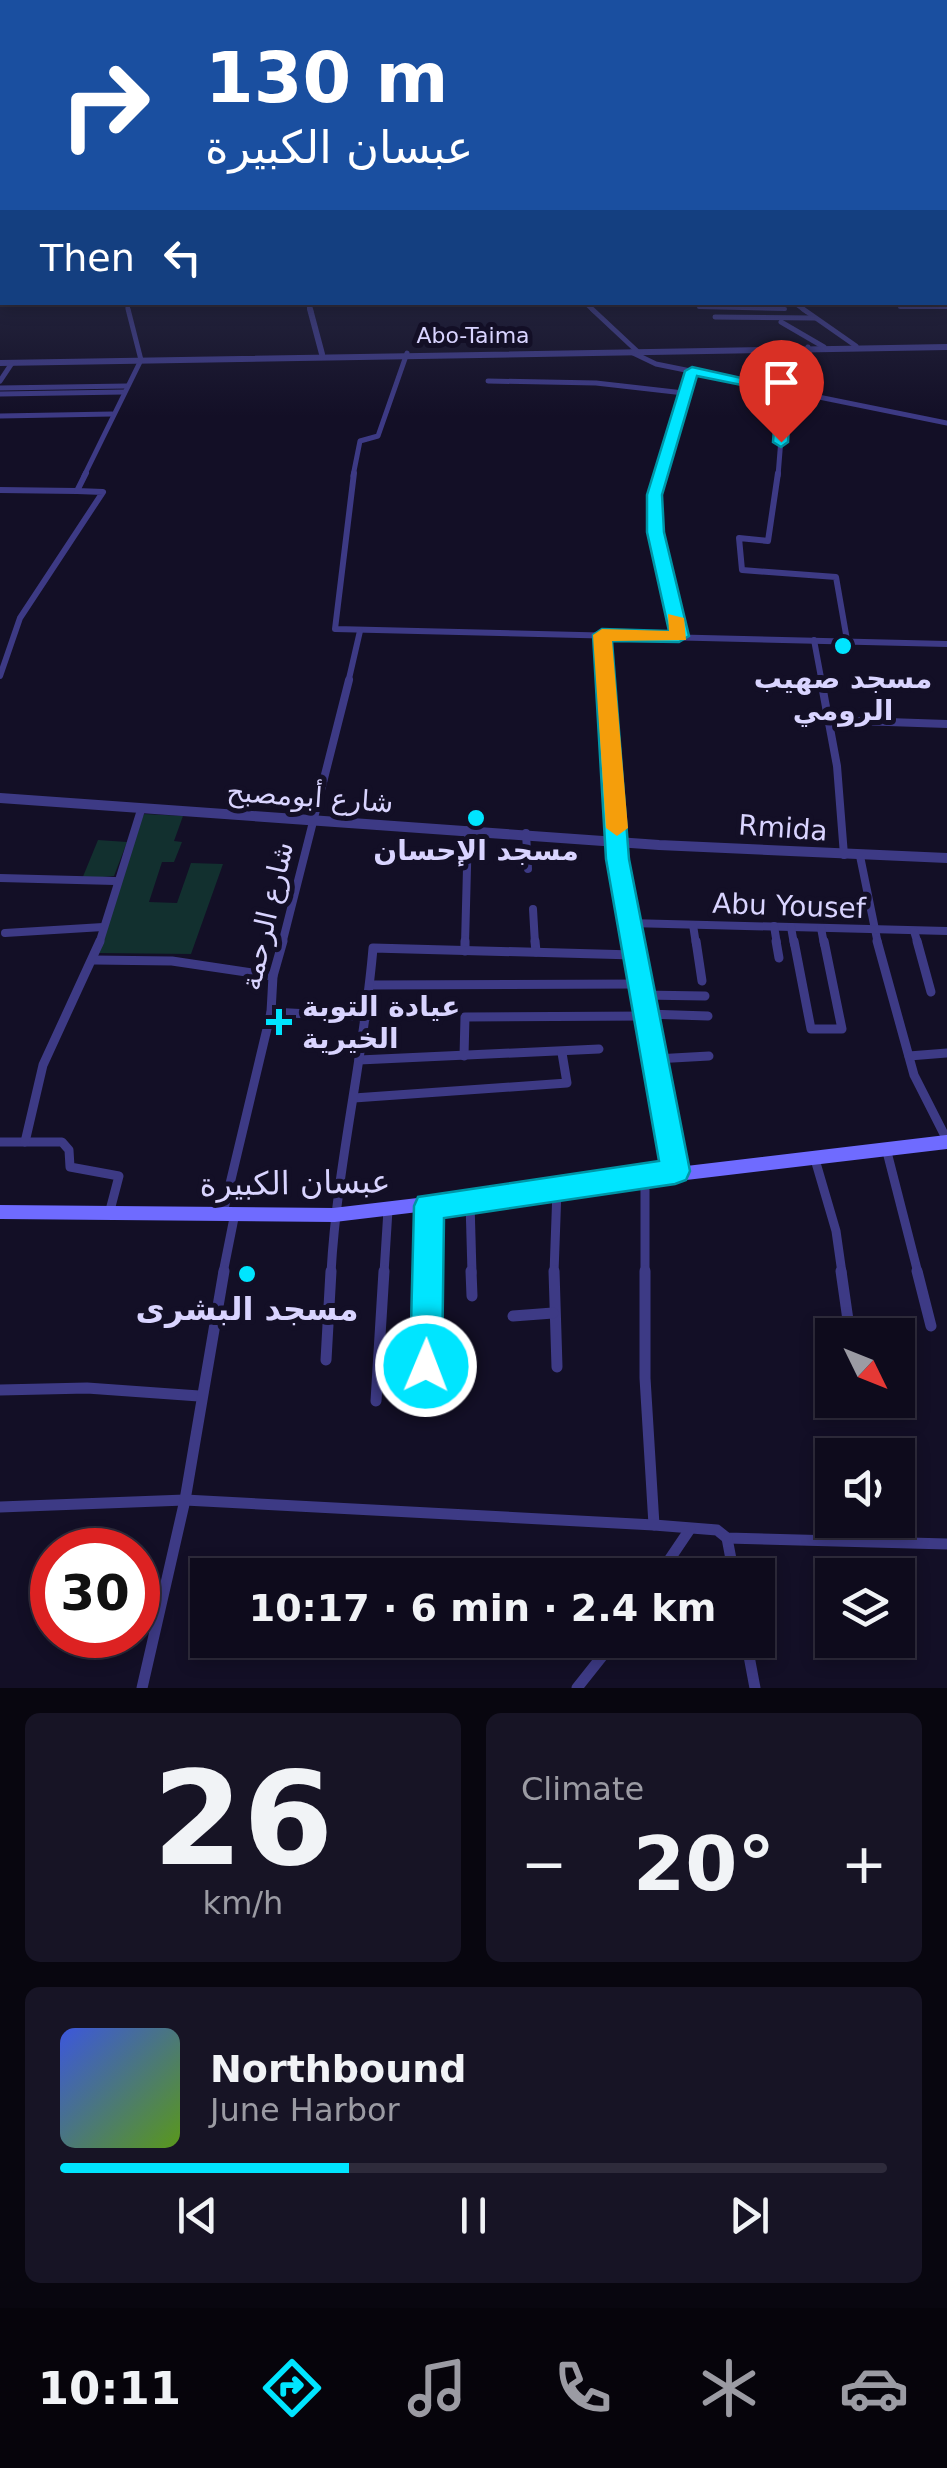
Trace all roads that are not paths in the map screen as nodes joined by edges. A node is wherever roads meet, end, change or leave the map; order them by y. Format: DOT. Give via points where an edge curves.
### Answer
graph roads {
  1 [pos="127,305"];
  2 [pos="309,305"];
  3 [pos="587,305"];
  4 [pos="797,305"];
  5 [pos="699,306"];
  6 [pos="900,307"];
  7 [pos="947,307"];
  8 [pos="785,309"];
  9 [pos="715,317"];
  10 [pos="816,318"];
  11 [pos="764,322"];
  12 [pos="856,346"];
  13 [pos="808,347"];
  14 [pos="824,347"];
  15 [pos="947,348"];
  16 [pos="634,352"];
  17 [pos="407,353"];
  18 [pos="322,354"];
  19 [pos="142,360"];
  20 [pos="12,362"];
  21 [pos="0,363"];
  22 [pos="692,371"];
  23 [pos="0,381"];
  24 [pos="488,381"];
  25 [pos="126,389"];
  26 [pos="784,389"];
  27 [pos="0,391"];
  28 [pos="684,392"];
  29 [pos="817,396"];
  30 [pos="112,414"];
  31 [pos="0,416"];
  32 [pos="947,423"];
  33 [pos="0,490"];
  34 [pos="77,490"];
  35 [pos="360,630"];
  36 [pos="602,635"];
  37 [pos="679,636"];
  38 [pos="814,640"];
  39 [pos="847,640"];
  40 [pos="947,644"];
  41 [pos="0,676"];
  42 [pos="830,720"];
  43 [pos="947,724"];
  44 [pos="0,798"];
  45 [pos="141,810"];
  46 [pos="316,818"];
  47 [pos="468,830"];
  48 [pos="526,832"];
  49 [pos="616,841"];
  50 [pos="844,854"];
  51 [pos="860,856"];
  52 [pos="947,858"];
  53 [pos="528,868"];
  54 [pos="0,878"];
  55 [pos="116,881"];
  56 [pos="533,910"];
  57 [pos="629,924"];
  58 [pos="693,925"];
  59 [pos="774,926"];
  60 [pos="791,927"];
  61 [pos="103,928"];
  62 [pos="821,928"];
  63 [pos="914,931"];
  64 [pos="2,932"];
  65 [pos="876,932"];
  66 [pos="947,932"];
  67 [pos="0,944"];
  68 [pos="465,951"];
  69 [pos="536,952"];
  70 [pos="634,955"];
  71 [pos="779,958"];
  72 [pos="94,960"];
  73 [pos="274,976"];
  74 [pos="702,980"];
  75 [pos="370,985"];
  76 [pos="641,990"];
  77 [pos="931,992"];
  78 [pos="705,996"];
  79 [pos="271,1012"];
  80 [pos="646,1015"];
  81 [pos="708,1016"];
  82 [pos="367,1017"];
  83 [pos="599,1050"];
  84 [pos="562,1053"];
  85 [pos="947,1053"];
  86 [pos="464,1056"];
  87 [pos="710,1056"];
  88 [pos="910,1056"];
  89 [pos="655,1059"];
  90 [pos="359,1060"];
  91 [pos="354,1098"];
  92 [pos="947,1141"];
  93 [pos="0,1142"];
  94 [pos="24,1142"];
  95 [pos="886,1148"];
  96 [pos="814,1156"];
  97 [pos="675,1171"];
  98 [pos="645,1175"];
  99 [pos="557,1190"];
  100 [pos="470,1202"];
  101 [pos="429,1206"];
  102 [pos="388,1210"];
  103 [pos="0,1212"];
  104 [pos="229,1213"];
  105 [pos="109,1214"];
  106 [pos="334,1215"];
  107 [pos="472,1296"];
  108 [pos="553,1313"];
  109 [pos="513,1316"];
  110 [pos="849,1318"];
  111 [pos="931,1326"];
  112 [pos="326,1360"];
  113 [pos="426,1366"];
  114 [pos="557,1366"];
  115 [pos="0,1390"];
  116 [pos="199,1396"];
  117 [pos="376,1401"];
  118 [pos="185,1500"];
  119 [pos="0,1507"];
  120 [pos="654,1525"];
  121 [pos="690,1529"];
  122 [pos="728,1538"];
  123 [pos="947,1544"];
  124 [pos="670,1558"];
  125 [pos="731,1558"];
  126 [pos="600,1658"];
  127 [pos="749,1658"];
  128 [pos="142,1688"];
  129 [pos="576,1688"];
  130 [pos="755,1688"];
  1 -- 19 [label="street"];
  2 -- 18 [label="street"];
  3 -- 16 [label="street"];
  4 -- 10 [label="street"];
  5 -- 8 [label="street"];
  6 -- 7 [label="street"];
  9 -- 10 [label="street"];
  10 -- 12 [label="street"];
  11 -- 14 [label="street" via="787,322"];
  12 -- 14 [label="street, Abo-Taima"];
  12 -- 15 [label="street, Abo-Taima"];
  13 -- 14 [label="street, Abo-Taima"];
  13 -- 16 [label="street, Abo-Taima"];
  13 -- 29 [label="street"];
  16 -- 17 [label="street, Abo-Taima"];
  16 -- 22 [label="street"];
  17 -- 18 [label="street, Abo-Taima"];
  17 -- 35 [label="street" via="378,436 360,441 350,492 335,629"];
  18 -- 19 [label="street, Abo-Taima"];
  19 -- 20 [label="street, Abo-Taima"];
  19 -- 25 [label="street"];
  20 -- 21 [label="street, Abo-Taima"];
  20 -- 23 [label="street"];
  22 -- 26 [label="street"];
  22 -- 28 [label="street"];
  24 -- 28 [label="street"];
  25 -- 27 [label="street"];
  25 -- 30 [label="street"];
  26 -- 29 [label="street"];
  26 -- 39 [label="street" via="768,541 739,538 742,570 836,577"];
  28 -- 37 [label="street" via="654,495"];
  29 -- 32 [label="street"];
  30 -- 31 [label="street"];
  30 -- 34 [label="street"];
  33 -- 34 [label="street"];
  34 -- 41 [label="street" via="103,492 11,635"];
  35 -- 36 [label="street"];
  35 -- 46 [label="street, شارع الرحمة"];
  36 -- 37 [label="street"];
  36 -- 49 [label="street"];
  37 -- 38 [label="street"];
  38 -- 39 [label="street"];
  38 -- 42 [label="street"];
  39 -- 40 [label="street"];
  42 -- 43 [label="street"];
  42 -- 50 [label="street"];
  44 -- 45 [label="street, شارع أبومصبح"];
  45 -- 46 [label="street, شارع أبومصبح"];
  45 -- 55 [label="street"];
  46 -- 47 [label="street, شارع أبومصبح"];
  46 -- 73 [label="street, شارع الرحمة"];
  47 -- 48 [label="street, شارع أبومصبح"];
  47 -- 68 [label="street"];
  48 -- 49 [label="street, شارع أبومصبح"];
  48 -- 53 [label="street"];
  49 -- 50 [label="street, Rmida"];
  49 -- 57 [label="street"];
  50 -- 51 [label="street, Rmida"];
  51 -- 52 [label="street, Rmida"];
  51 -- 65 [label="street"];
  54 -- 55 [label="street"];
  55 -- 61 [label="street"];
  56 -- 69 [label="street"];
  57 -- 58 [label="street, Abu Yousef"];
  57 -- 70 [label="street"];
  58 -- 59 [label="street, Abu Yousef"];
  58 -- 74 [label="street"];
  59 -- 60 [label="street, Abu Yousef"];
  59 -- 71 [label="street"];
  60 -- 62 [label="street, Abu Yousef"];
  60 -- 62 [label="street" via="811,1029 842,1029"];
  61 -- 64 [label="street"];
  61 -- 72 [label="street"];
  62 -- 65 [label="street, Abu Yousef"];
  63 -- 65 [label="street, Abu Yousef"];
  63 -- 66 [label="street, Abu Yousef"];
  63 -- 77 [label="street"];
  64 -- 67 [label="street"];
  65 -- 88 [label="street"];
  68 -- 69 [label="street"];
  68 -- 75 [label="street" via="373,948"];
  69 -- 70 [label="street"];
  70 -- 76 [label="street"];
  72 -- 73 [label="street" via="172,961"];
  72 -- 94 [label="street" via="44,1065"];
  73 -- 79 [label="street, شارع الرحمة"];
  75 -- 76 [label="street"];
  75 -- 82 [label="street"];
  76 -- 78 [label="street"];
  76 -- 80 [label="street"];
  79 -- 82 [label="street"];
  79 -- 104 [label="street, شارع الرحمة"];
  80 -- 81 [label="street"];
  80 -- 86 [label="street" via="465,1017"];
  80 -- 89 [label="street"];
  82 -- 90 [label="street"];
  83 -- 84 [label="street"];
  84 -- 86 [label="street"];
  84 -- 91 [label="street" via="568,1083"];
  85 -- 88 [label="street"];
  86 -- 90 [label="street"];
  87 -- 89 [label="street"];
  88 -- 92 [label="street"];
  89 -- 97 [label="street"];
  90 -- 91 [label="street"];
  91 -- 106 [label="street"];
  92 -- 95 [label="main road, عبسان الكبيرة"];
  93 -- 94 [label="street"];
  94 -- 105 [label="street" via="62,1142 70,1167 120,1176"];
  95 -- 96 [label="main road, عبسان الكبيرة"];
  95 -- 111 [label="street"];
  96 -- 97 [label="main road, عبسان الكبيرة"];
  96 -- 110 [label="street" via="836,1232"];
  97 -- 98 [label="main road, عبسان الكبيرة"];
  98 -- 99 [label="main road, عبسان الكبيرة"];
  98 -- 120 [label="street" via="645,1378"];
  99 -- 100 [label="main road, عبسان الكبيرة"];
  99 -- 108 [label="street"];
  100 -- 101 [label="main road, عبسان الكبيرة"];
  100 -- 107 [label="street"];
  101 -- 102 [label="main road, عبسان الكبيرة"];
  101 -- 113 [label="street"];
  102 -- 106 [label="main road, عبسان الكبيرة"];
  102 -- 117 [label="street"];
  103 -- 105 [label="main road, عبسان الكبيرة"];
  104 -- 105 [label="main road, عبسان الكبيرة"];
  104 -- 106 [label="main road, عبسان الكبيرة"];
  104 -- 116 [label="street, شارع الرحمة"];
  106 -- 112 [label="street"];
  108 -- 109 [label="street"];
  108 -- 114 [label="street"];
  115 -- 116 [label="street"];
  116 -- 118 [label="street, شارع الرحمة"];
  118 -- 119 [label="street"];
  118 -- 120 [label="street"];
  118 -- 128 [label="street, شارع الرحمة"];
  120 -- 121 [label="street"];
  121 -- 122 [label="street" via="717,1530"];
  121 -- 124 [label="street"];
  122 -- 123 [label="street"];
  122 -- 125 [label="street"];
  126 -- 129 [label="street"];
  127 -- 130 [label="street"];
}
